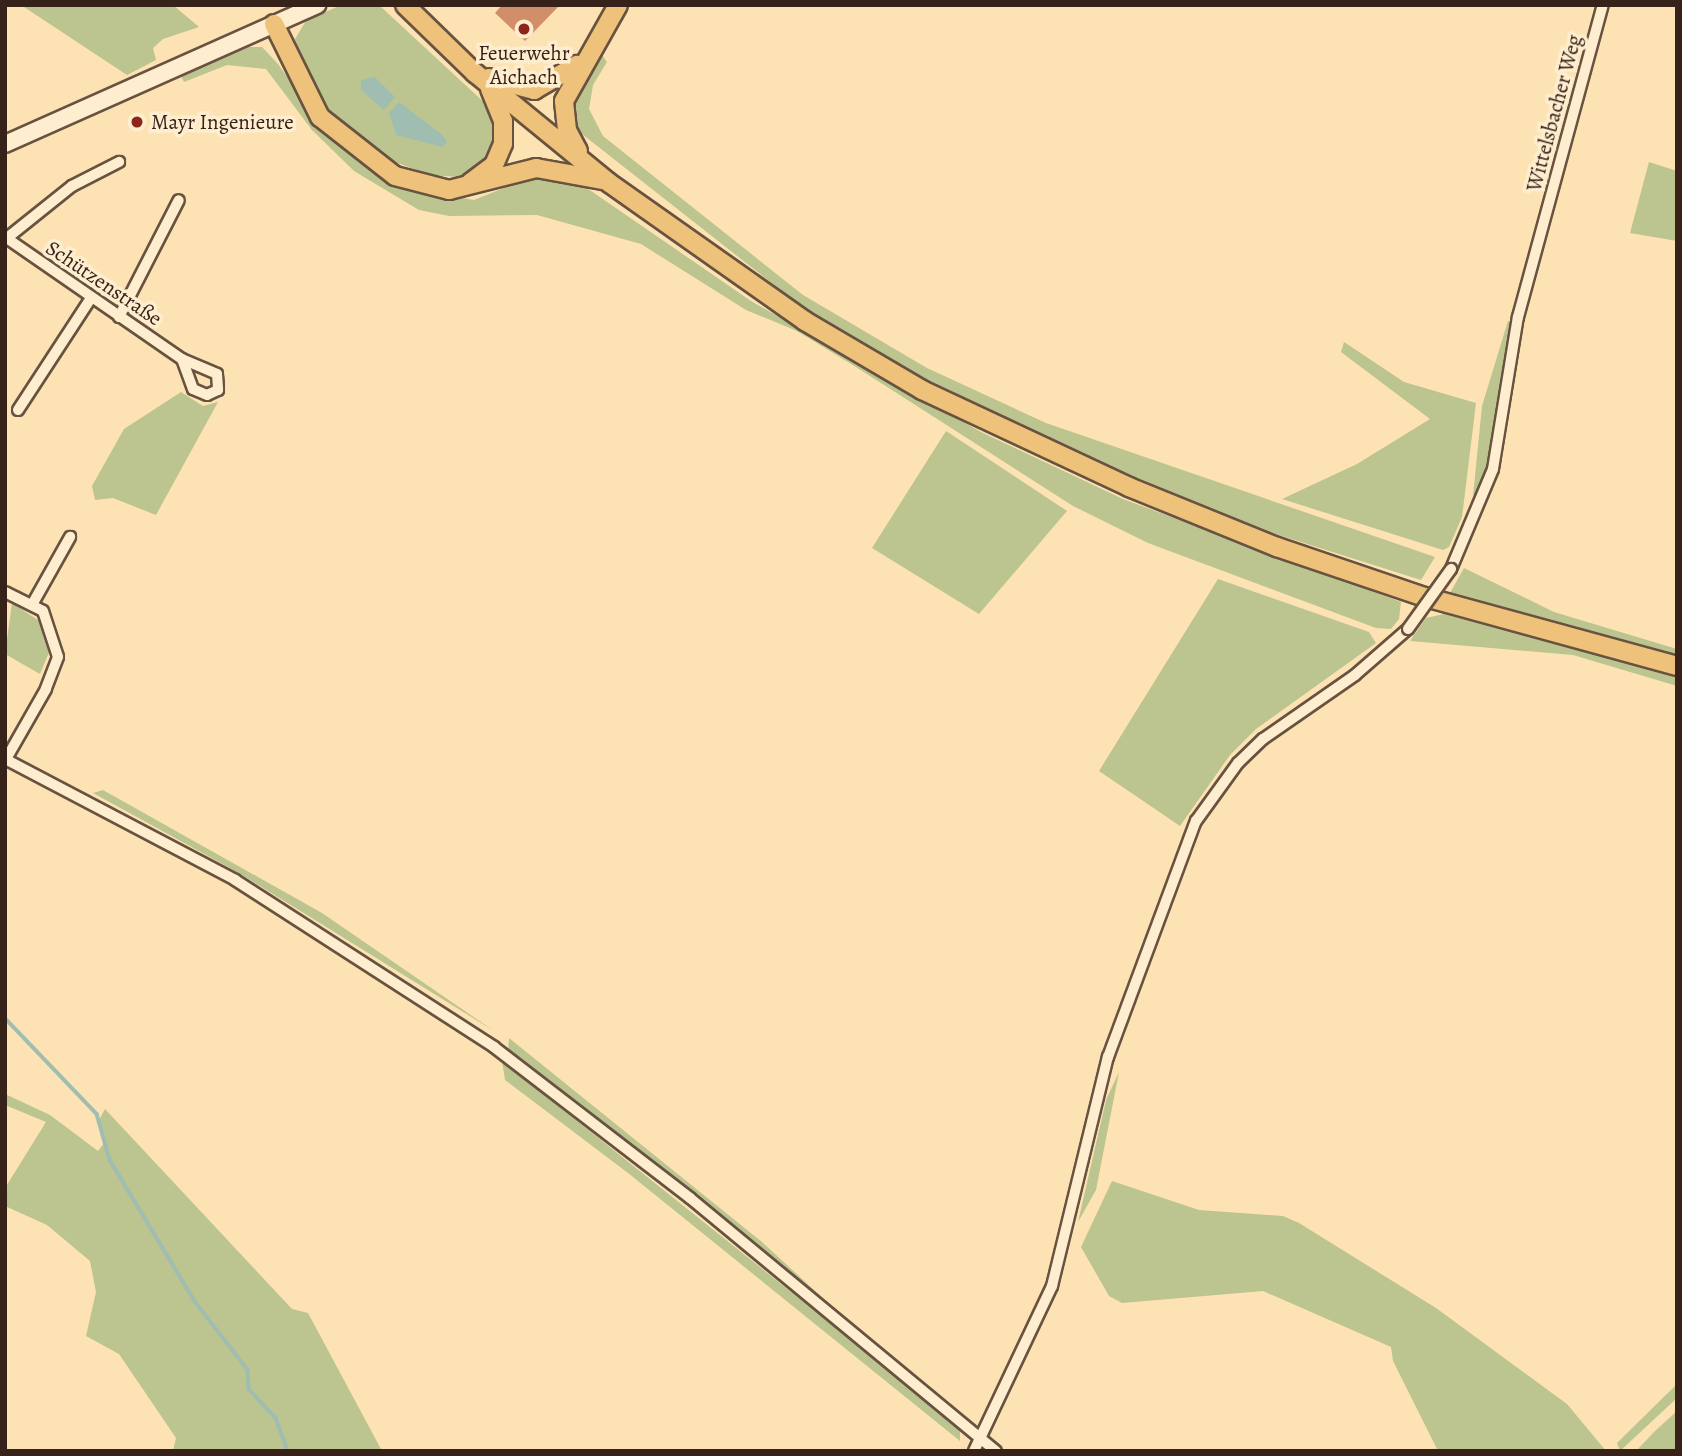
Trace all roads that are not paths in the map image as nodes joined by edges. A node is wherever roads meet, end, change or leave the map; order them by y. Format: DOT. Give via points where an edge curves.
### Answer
graph roads {
  1 [pos="317,5"];
  2 [pos="405,5"];
  3 [pos="618,5"];
  4 [pos="1603,5"];
  5 [pos="274,24"];
  6 [pos="584,60"];
  7 [pos="482,79"];
  8 [pos="5,144"];
  9 [pos="119,162"];
  10 [pos="586,163"];
  11 [pos="608,182"];
  12 [pos="460,188"];
  13 [pos="179,200"];
  14 [pos="6,237"];
  15 [pos="91,298"];
  16 [pos="119,317"];
  17 [pos="183,359"];
  18 [pos="18,410"];
  19 [pos="70,537"];
  20 [pos="5,592"];
  21 [pos="33,603"];
  22 [pos="1677,666"];
  23 [pos="6,759"];
  24 [pos="979,1437"];
  25 [pos="974,1451"];
  26 [pos="996,1451"];
  1 -- 5 [label="main road"];
  2 -- 7 [label="highway"];
  3 -- 6 [label="highway"];
  4 -- 24 [label="street, Wittelsbacher Weg, bridge" via="1518,317 1493,469 1451,569 1408,629 1355,675 1264,738 1238,763 1196,821 1108,1058 1052,1286"];
  5 -- 8 [label="main road"];
  5 -- 12 [label="highway" via="301,86 331,129 396,176 425,187"];
  6 -- 7 [label="highway" via="534,90"];
  6 -- 10 [label="highway" via="563,111 566,130"];
  7 -- 10 [label="highway"];
  7 -- 12 [label="highway" via="503,121 502,151 489,170"];
  9 -- 14 [label="street" via="72,186"];
  10 -- 11 [label="highway"];
  11 -- 12 [label="highway" via="548,167"];
  11 -- 22 [label="highway" via="805,321 998,429 1277,547 1425,597"];
  13 -- 16 [label="street"];
  14 -- 15 [label="street, Schützenstraße"];
  15 -- 16 [label="street, Schützenstraße"];
  15 -- 18 [label="street"];
  16 -- 17 [label="street, Schützenstraße"];
  19 -- 21 [label="street"];
  20 -- 21 [label="street"];
  21 -- 23 [label="street" via="49,620 58,657"];
  23 -- 24 [label="street" via="235,880 494,1047 690,1198"];
  24 -- 25 [label="street, Wittelsbacher Weg"];
  24 -- 26 [label="street"];
}
